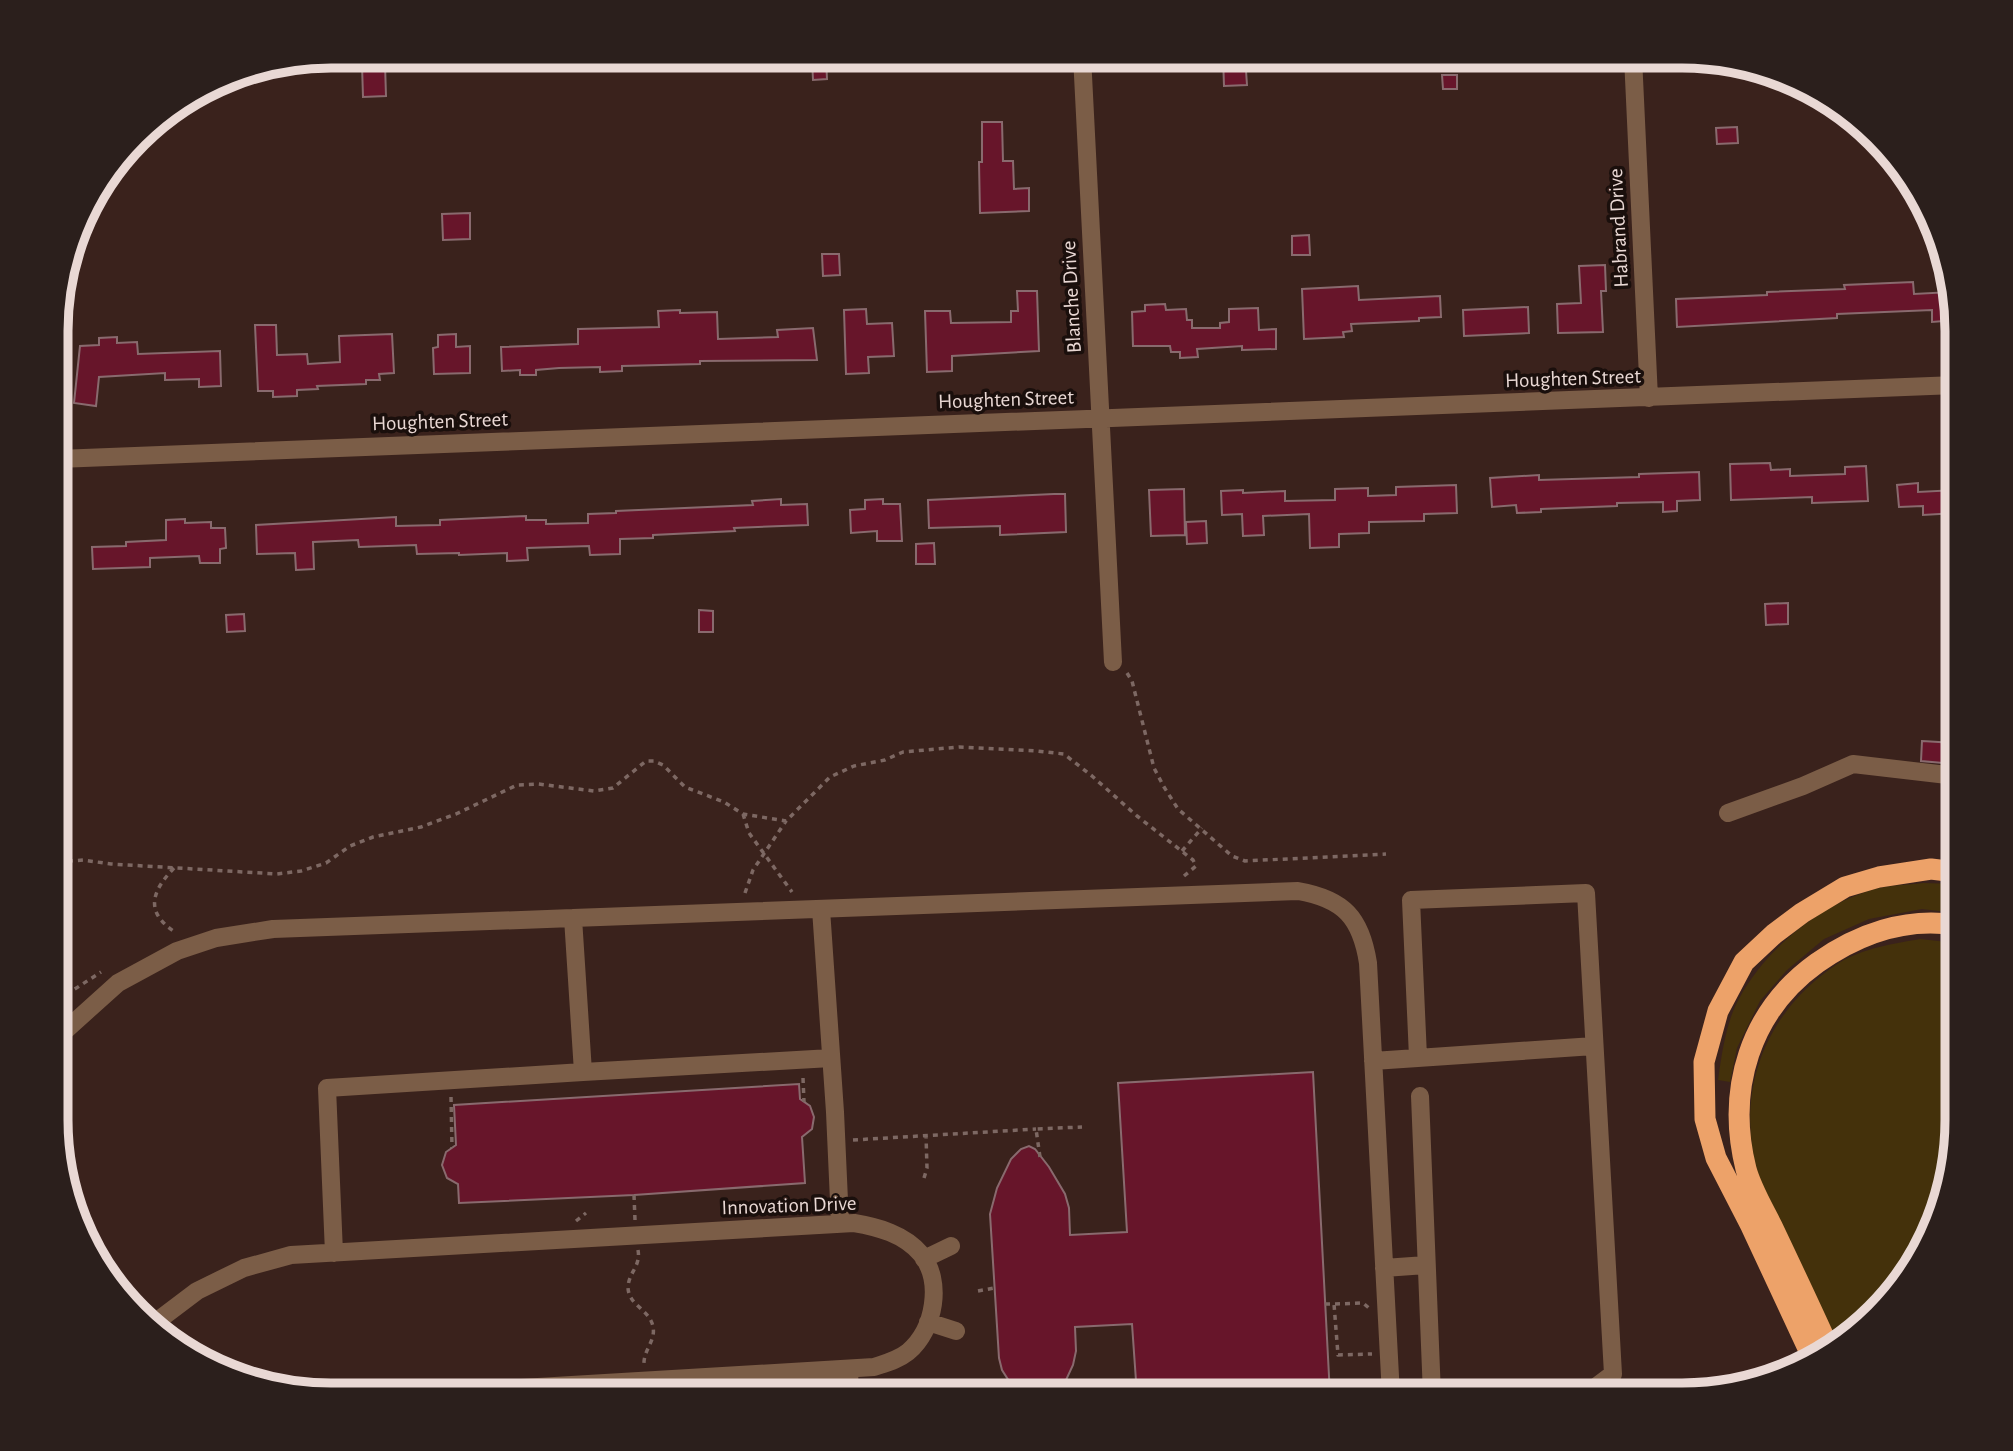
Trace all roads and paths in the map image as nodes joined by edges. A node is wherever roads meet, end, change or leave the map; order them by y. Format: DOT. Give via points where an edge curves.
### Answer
graph roads {
  1 [pos="1083,68"];
  2 [pos="1634,68"];
  3 [pos="1945,385"];
  4 [pos="1649,398"];
  5 [pos="1099,418"];
  6 [pos="68,459"];
  7 [pos="1112,662"];
  8 [pos="1945,775"];
  9 [pos="1728,813"];
  10 [pos="743,814"];
  11 [pos="786,821"];
  12 [pos="1202,828"];
  13 [pos="1182,851"];
  14 [pos="763,854"];
  15 [pos="1385,854"];
  16 [pos="68,861"];
  17 [pos="174,868"];
  18 [pos="1945,871"];
  19 [pos="1180,877"];
  20 [pos="757,894"];
  21 [pos="781,894"];
  22 [pos="793,894"];
  23 [pos="796,901"];
  24 [pos="741,903"];
  25 [pos="821,909"];
  26 [pos="573,918"];
  27 [pos="1945,923"];
  28 [pos="185,931"];
  29 [pos="177,933"];
  30 [pos="171,935"];
  31 [pos="110,967"];
  32 [pos="68,994"];
  33 [pos="68,1028"];
  34 [pos="1594,1046"];
  35 [pos="1418,1057"];
  36 [pos="831,1058"];
  37 [pos="1373,1061"];
  38 [pos="583,1072"];
  39 [pos="804,1083"];
  40 [pos="1420,1096"];
  41 [pos="804,1102"];
  42 [pos="1082,1127"];
  43 [pos="1036,1129"];
  44 [pos="926,1135"];
  45 [pos="847,1140"];
  46 [pos="1040,1157"];
  47 [pos="923,1178"];
  48 [pos="634,1195"];
  49 [pos="840,1223"];
  50 [pos="636,1229"];
  51 [pos="951,1246"];
  52 [pos="637,1248"];
  53 [pos="334,1253"];
  54 [pos="924,1259"];
  55 [pos="1426,1265"];
  56 [pos="1384,1268"];
  57 [pos="994,1288"];
  58 [pos="978,1291"];
  59 [pos="1325,1304"];
  60 [pos="1334,1304"];
  61 [pos="1374,1313"];
  62 [pos="160,1319"];
  63 [pos="929,1322"];
  64 [pos="956,1331"];
  65 [pos="1815,1346"];
  66 [pos="1815,1347"];
  67 [pos="1377,1354"];
  68 [pos="849,1369"];
  69 [pos="644,1374"];
  70 [pos="608,1383"];
  71 [pos="850,1383"];
  72 [pos="1390,1383"];
  73 [pos="1431,1383"];
  74 [pos="1601,1383"];
  1 -- 5 [label="street, Blanche Drive"];
  2 -- 4 [label="street, Habrand Drive"];
  3 -- 4 [label="street, Houghten Street"];
  4 -- 5 [label="street, Houghten Street"];
  5 -- 6 [label="street, Houghten Street"];
  5 -- 7 [label="street, Blanche Drive"];
  7 -- 12 [label="path" via="1121,663 1132,681 1154,768 1164,787 1178,809"];
  8 -- 9 [label="street" via="1853,764"];
  10 -- 11 [label="path"];
  10 -- 14 [label="path"];
  10 -- 17 [label="path" via="685,787 663,765 646,761 613,788 594,791 517,785 421,827 373,837 301,872"];
  11 -- 13 [label="path" via="830,777 903,752 959,747 1037,751 1064,754"];
  11 -- 14 [label="path"];
  12 -- 13 [label="path"];
  12 -- 15 [label="path" via="1232,856 1245,861"];
  13 -- 19 [label="path" via="1196,866"];
  14 -- 22 [label="path"];
  14 -- 24 [label="path"];
  16 -- 17 [label="path"];
  17 -- 29 [label="path" via="154,896 155,911 165,926"];
  18 -- 66 [label="highway" via="1878,877 1846,887 1773,934 1744,962 1718,1011 1704,1062 1705,1119 1716,1158"];
  20 -- 24 [label="path"];
  21 -- 22 [label="path"];
  22 -- 23 [label="path"];
  24 -- 25 [label="street"];
  24 -- 26 [label="street"];
  25 -- 36 [label="street"];
  25 -- 37 [label="street" via="1298,891 1318,894 1347,911 1360,929 1368,963"];
  26 -- 33 [label="street" via="273,929 216,937 177,951 118,983"];
  26 -- 38 [label="street"];
  27 -- 65 [label="highway" via="1897,925 1860,937 1801,974 1774,1003 1756,1033 1742,1077 1737,1117 1746,1171"];
  28 -- 29 [label="path"];
  29 -- 30 [label="path"];
  31 -- 32 [label="path"];
  34 -- 35 [label="street"];
  34 -- 35 [label="street" via="1586,893 1411,900"];
  34 -- 74 [label="street" via="1613,1374"];
  35 -- 37 [label="street"];
  36 -- 38 [label="street"];
  36 -- 49 [label="street"];
  37 -- 56 [label="street"];
  38 -- 53 [label="street" via="327,1088"];
  39 -- 41 [label="path"];
  40 -- 55 [label="street"];
  42 -- 43 [label="path"];
  43 -- 44 [label="path"];
  43 -- 46 [label="path"];
  44 -- 45 [label="path"];
  44 -- 47 [label="path"];
  48 -- 50 [label="path"];
  49 -- 53 [label="street, Innovation Drive"];
  49 -- 54 [label="street, Innovation Drive" via="889,1232 907,1241"];
  51 -- 54 [label="street"];
  52 -- 69 [label="path" via="639,1263 628,1286 630,1296 651,1319 654,1337 643,1356"];
  53 -- 62 [label="street, Innovation Drive" via="291,1255 244,1268 197,1290"];
  54 -- 63 [label="street" via="934,1290"];
  55 -- 56 [label="street"];
  55 -- 73 [label="street"];
  56 -- 72 [label="street"];
  57 -- 58 [label="path"];
  59 -- 60 [label="path"];
  60 -- 61 [label="path" via="1363,1303"];
  60 -- 67 [label="path" via="1338,1354"];
  63 -- 64 [label="street"];
  63 -- 68 [label="street" via="908,1352 873,1367"];
  68 -- 70 [label="street"];
  68 -- 71 [label="street"];
}
